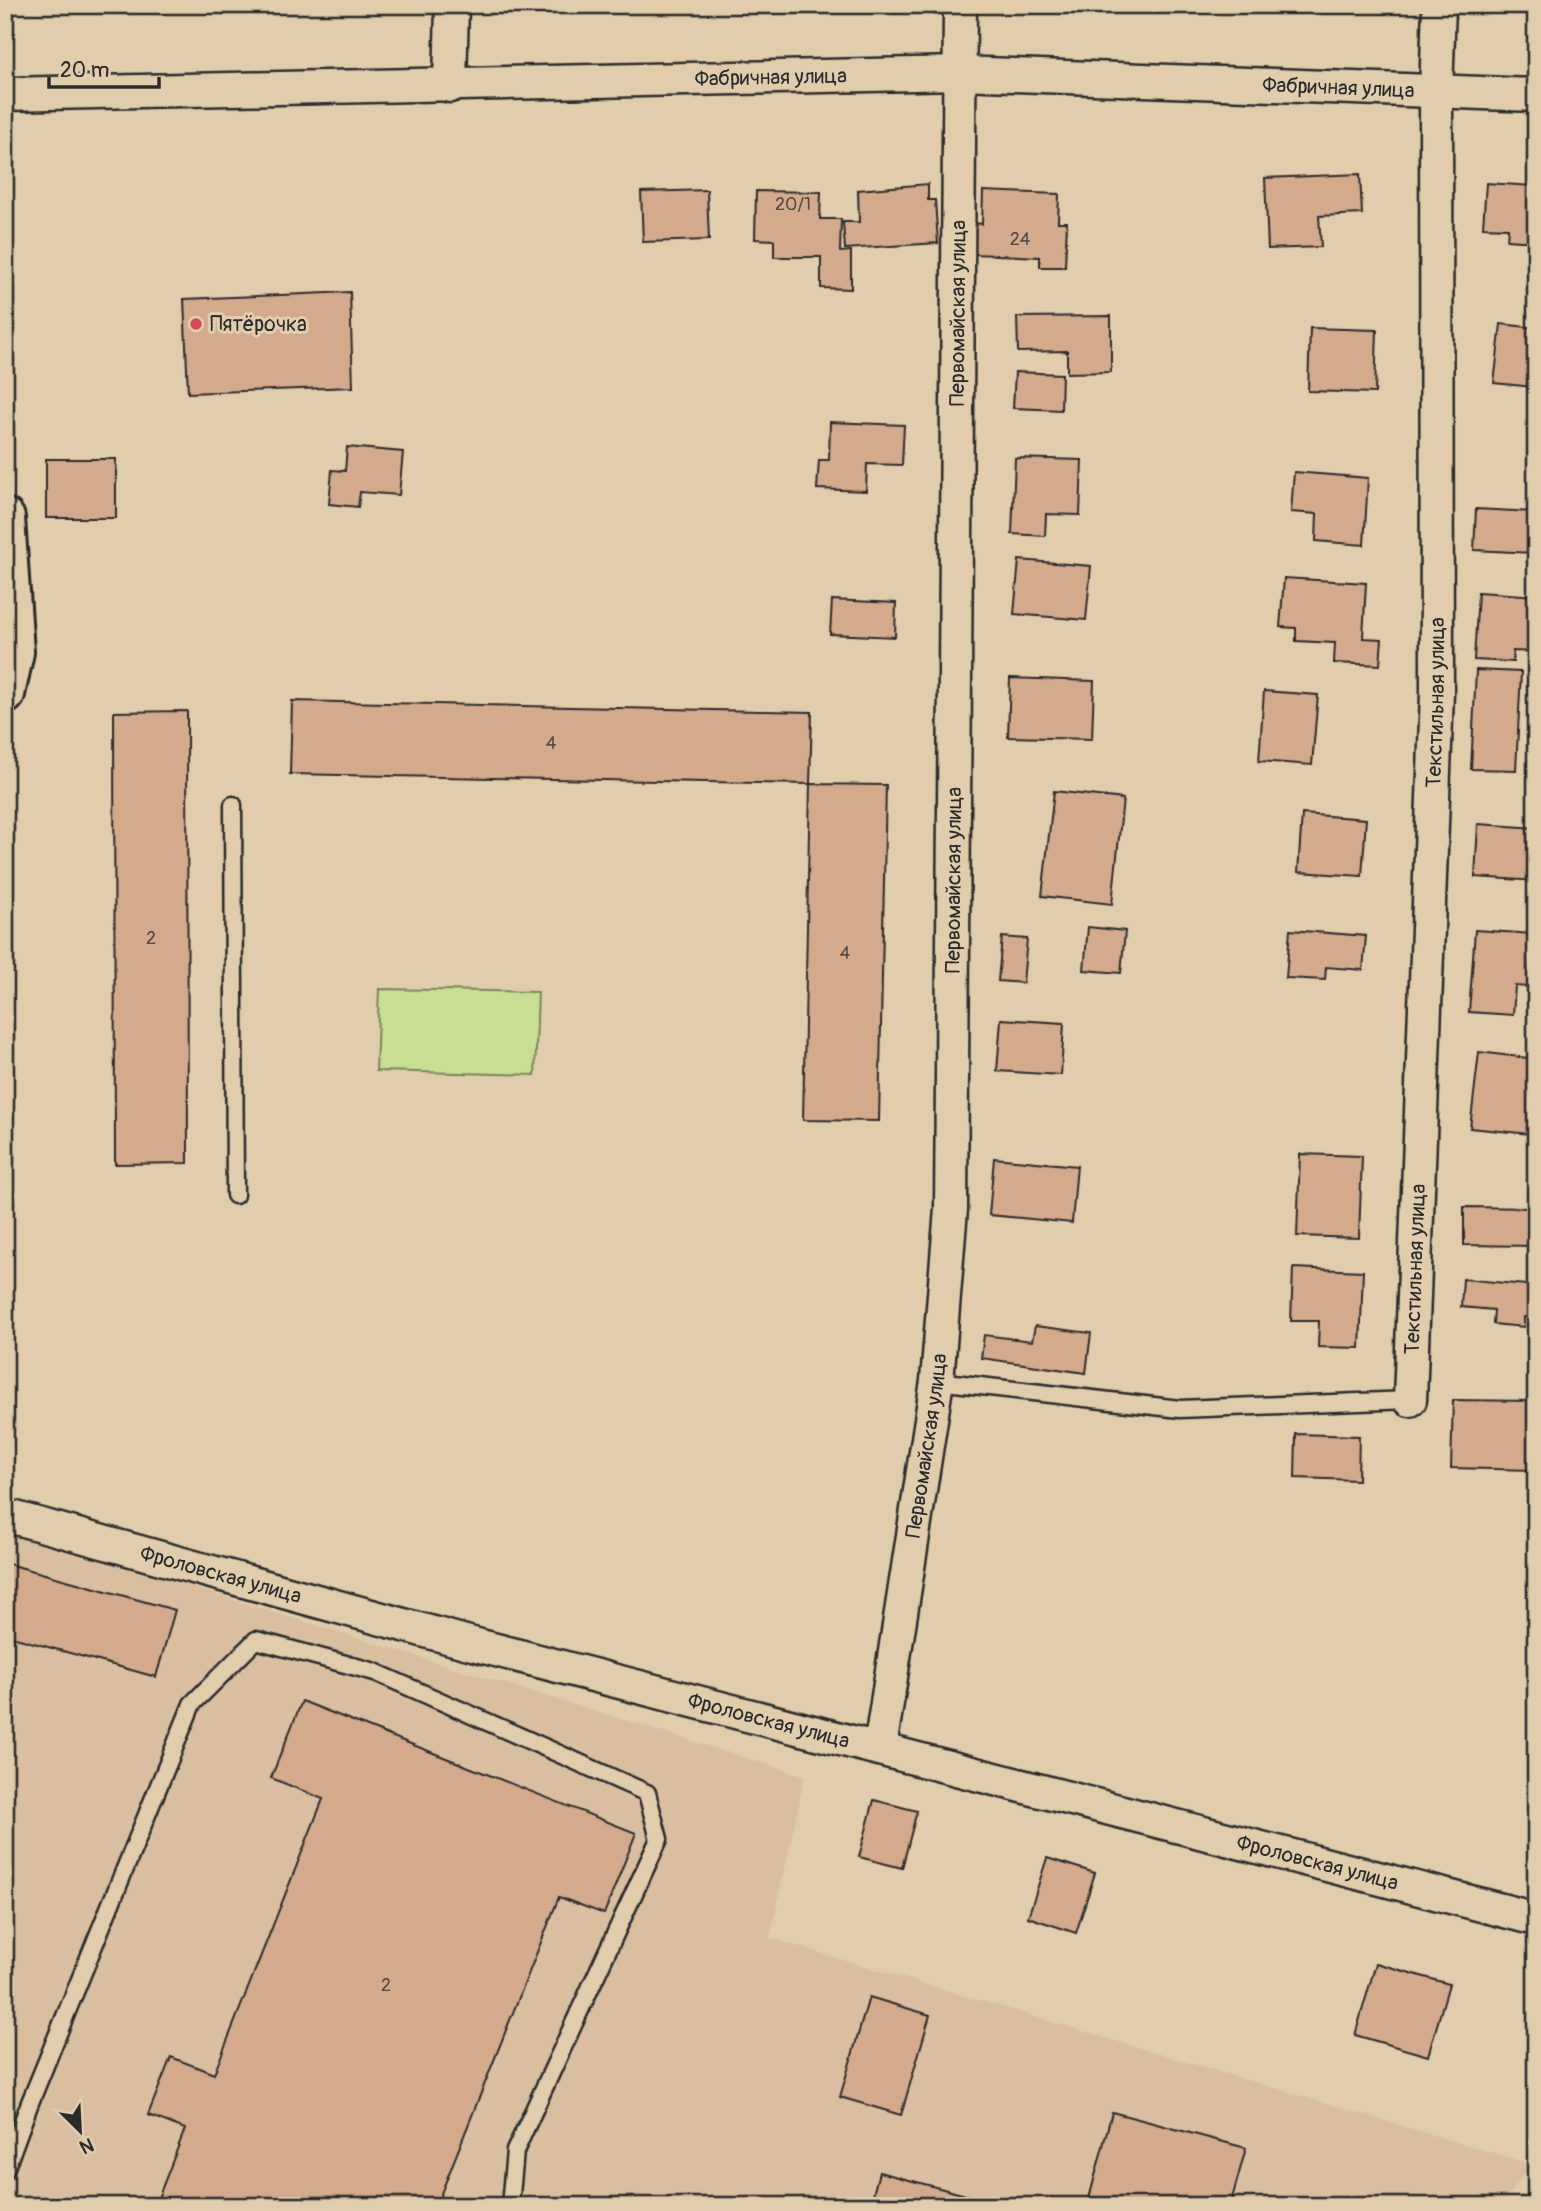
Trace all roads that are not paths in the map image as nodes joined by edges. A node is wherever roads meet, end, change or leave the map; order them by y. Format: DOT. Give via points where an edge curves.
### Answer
graph roads {
  1 [pos="452,5"];
  2 [pos="960,5"];
  3 [pos="1440,5"];
  4 [pos="960,73"];
  5 [pos="450,86"];
  6 [pos="5,94"];
  7 [pos="1436,94"];
  8 [pos="1536,95"];
  9 [pos="5,518"];
  10 [pos="5,694"];
  11 [pos="233,805"];
  12 [pos="235,1195"];
  13 [pos="937,1381"];
  14 [pos="1410,1400"];
  15 [pos="5,1515"];
  16 [pos="880,1748"];
  17 [pos="1536,1919"];
  18 [pos="5,2170"];
  19 [pos="510,2206"];
  1 -- 5 [label="street"];
  2 -- 4 [label="street, Первомайская улица"];
  3 -- 7 [label="street, Текстильная улица"];
  4 -- 5 [label="street, Фабричная улица"];
  4 -- 7 [label="street, Фабричная улица"];
  4 -- 13 [label="street, Первомайская улица" via="951,1209"];
  5 -- 6 [label="street, Фабричная улица"];
  7 -- 8 [label="street, Фабричная улица"];
  7 -- 14 [label="street, Текстильная улица" via="1437,693"];
  9 -- 10 [label="street" via="14,652"];
  11 -- 12 [label="lane"];
  13 -- 14 [label="lane" via="1180,1409"];
  13 -- 16 [label="street, Первомайская улица"];
  15 -- 16 [label="street, Фроловская улица" via="469,1643"];
  16 -- 17 [label="street, Фроловская улица"];
  18 -- 19 [label="lane" via="192,1704 256,1640 375,1672 647,1793 659,1839 515,2151"];
}
